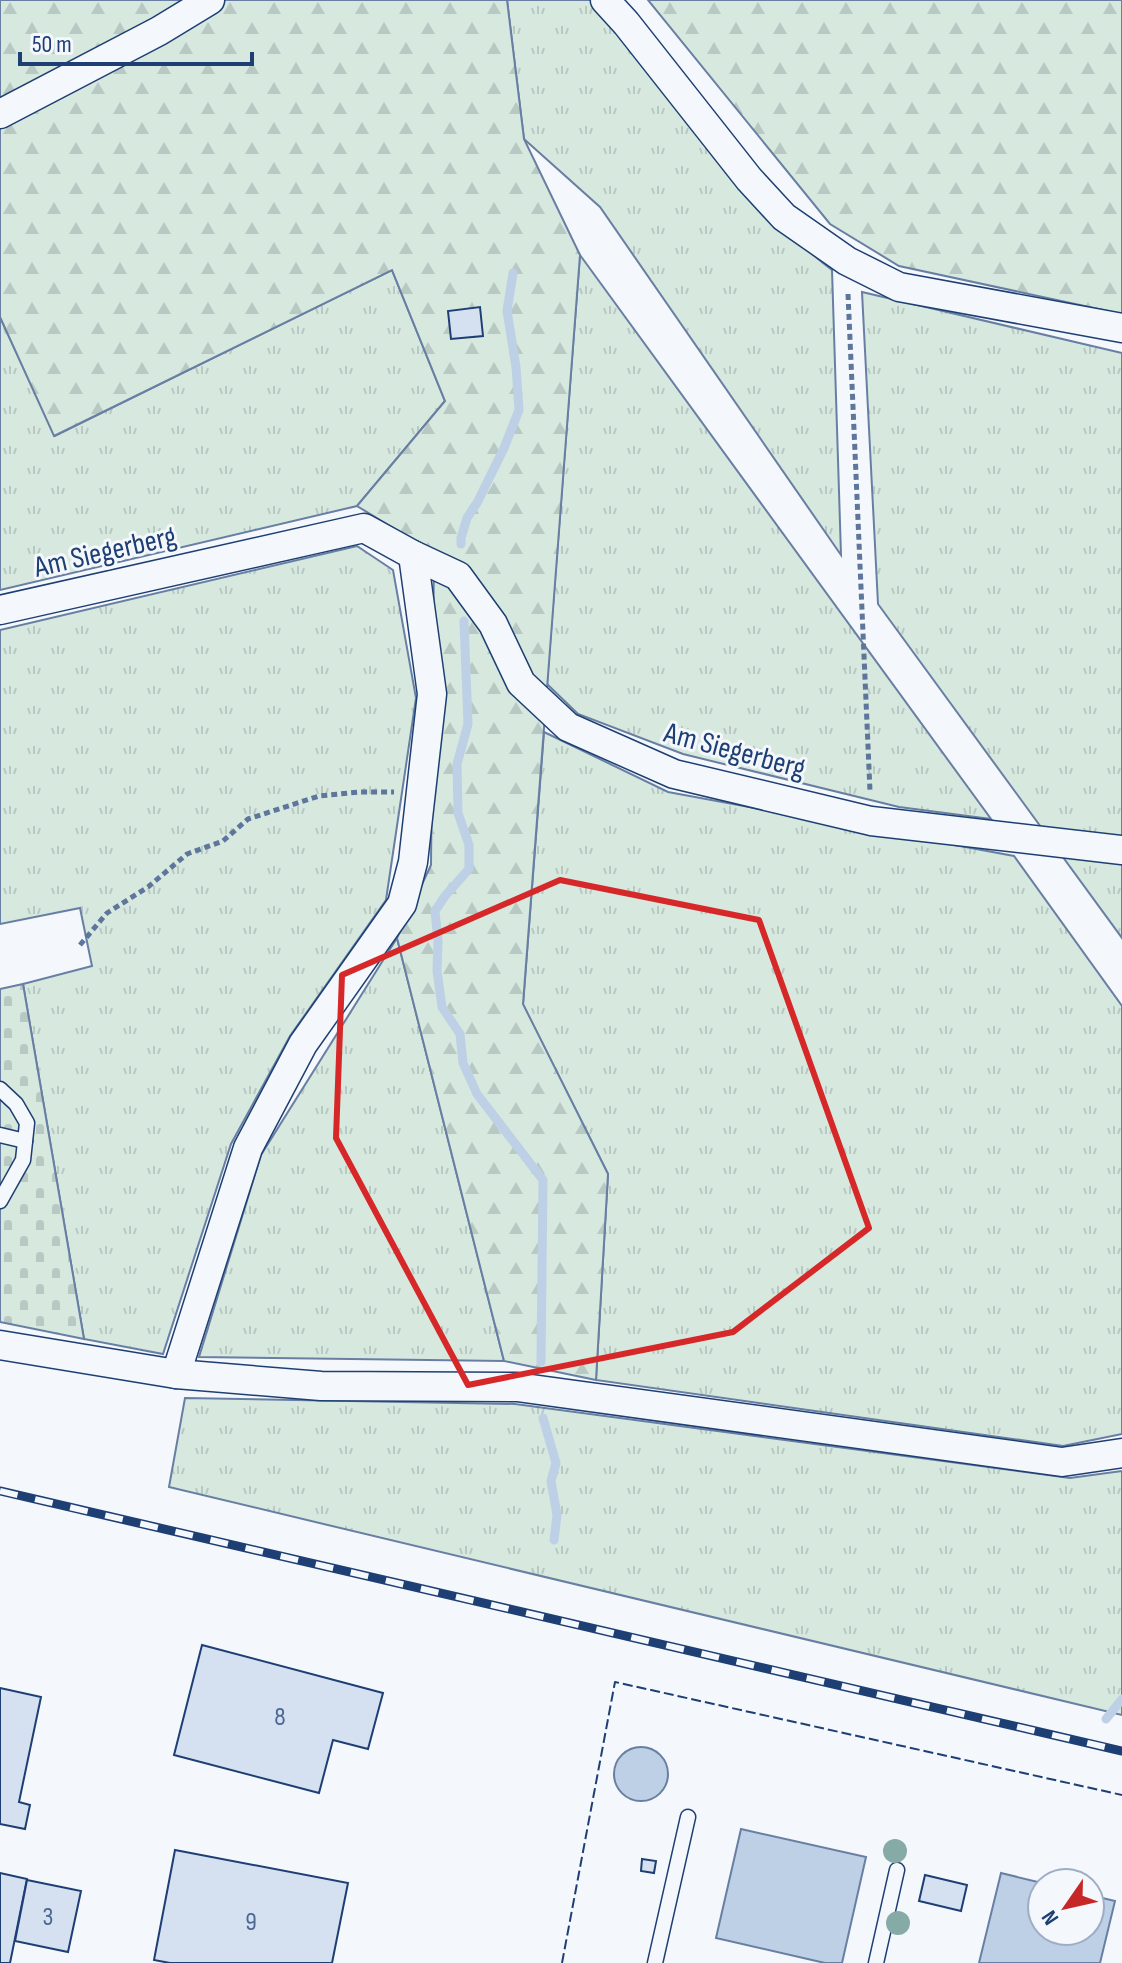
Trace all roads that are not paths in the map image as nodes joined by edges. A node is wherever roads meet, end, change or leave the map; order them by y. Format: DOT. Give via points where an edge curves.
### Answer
graph roads {
  1 [pos="210,0"];
  2 [pos="605,0"];
  3 [pos="0,114"];
  4 [pos="1122,328"];
  5 [pos="413,555"];
  6 [pos="0,610"];
  7 [pos="1122,850"];
  8 [pos="0,1089"];
  9 [pos="0,1135"];
  10 [pos="25,1141"];
  11 [pos="0,1201"];
  12 [pos="0,1345"];
  13 [pos="176,1374"];
  14 [pos="1122,1453"];
  15 [pos="688,1817"];
  16 [pos="897,1870"];
  17 [pos="655,1963"];
  18 [pos="876,1963"];
  1 -- 3 [label="street"];
  2 -- 4 [label="street" via="784,217 847,261 899,287"];
  5 -- 6 [label="street, Am Siegerberg" via="364,528"];
  5 -- 7 [label="street, Am Siegerberg" via="458,576 493,624 521,683 568,727 674,774 871,821"];
  5 -- 13 [label="street" via="432,694 413,862 402,904 303,1044 248,1148"];
  8 -- 10 [label="lane" via="27,1123"];
  9 -- 10 [label="lane"];
  10 -- 11 [label="lane" via="23,1160"];
  12 -- 13 [label="street"];
  13 -- 14 [label="street" via="321,1386 517,1387 1062,1462"];
  15 -- 17 [label="lane"];
  16 -- 18 [label="lane"];
}
